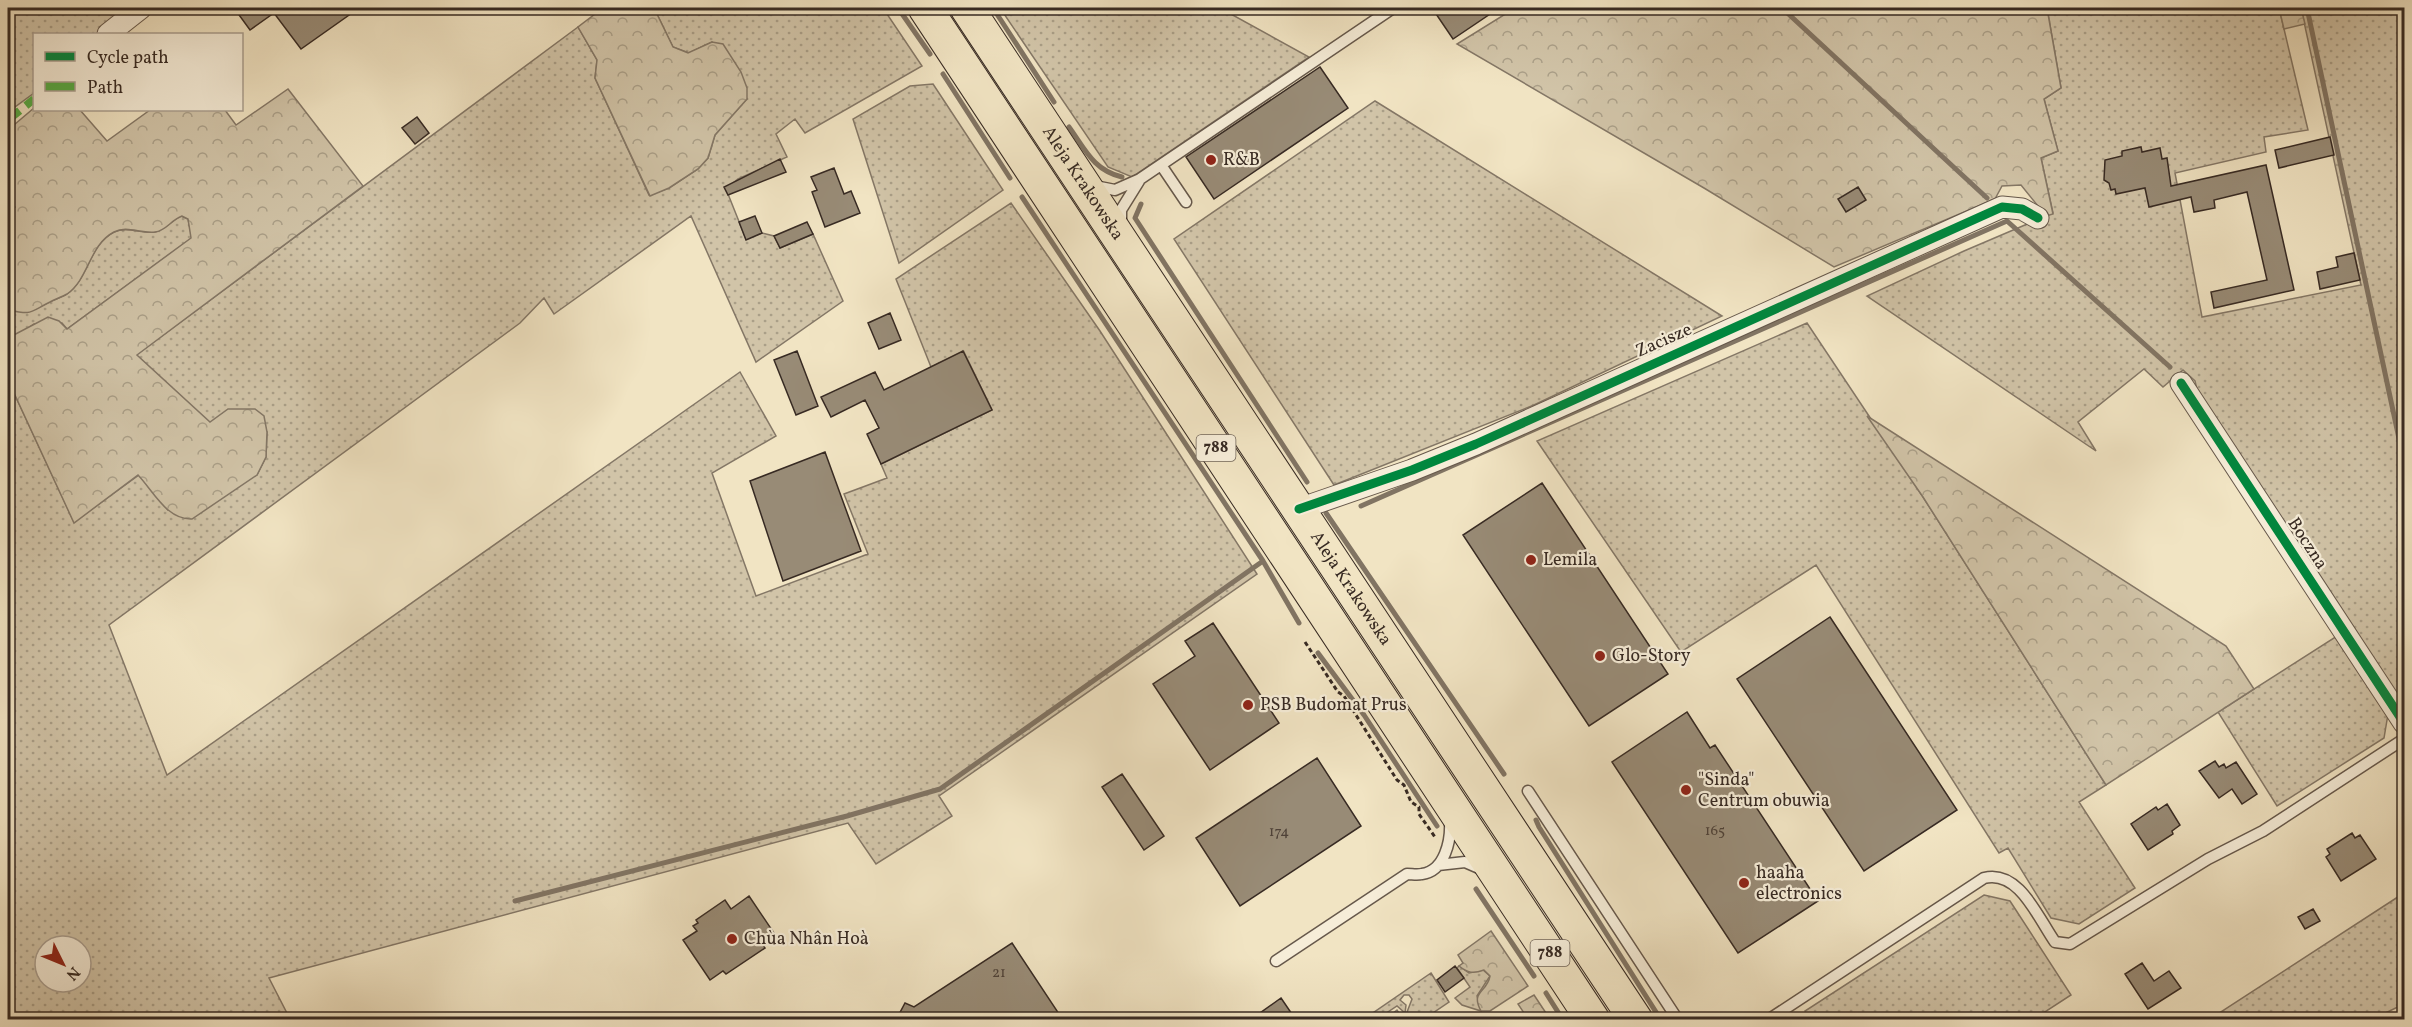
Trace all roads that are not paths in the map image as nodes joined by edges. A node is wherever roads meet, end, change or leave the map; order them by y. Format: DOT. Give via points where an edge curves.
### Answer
graph roads {
  1 [pos="141,8"];
  2 [pos="925,8"];
  3 [pos="967,8"];
  4 [pos="1393,8"];
  5 [pos="109,33"];
  6 [pos="1161,165"];
  7 [pos="1140,179"];
  8 [pos="1081,180"];
  9 [pos="1186,202"];
  10 [pos="2037,218"];
  11 [pos="1137,264"];
  12 [pos="2181,383"];
  13 [pos="1299,509"];
  14 [pos="2404,723"];
  15 [pos="2404,739"];
  16 [pos="1528,791"];
  17 [pos="1447,797"];
  18 [pos="1438,865"];
  19 [pos="1507,888"];
  20 [pos="1276,961"];
  21 [pos="1593,1020"];
  22 [pos="1636,1020"];
  23 [pos="1678,1020"];
  24 [pos="1768,1020"];
  1 -- 5 [label="street"];
  2 -- 17 [label="main road, Aleja Krakowska / 788"];
  3 -- 8 [label="main road, Aleja Krakowska / 788"];
  4 -- 6 [label="lane"];
  6 -- 7 [label="lane"];
  6 -- 9 [label="lane"];
  7 -- 8 [label="lane" via="1115,190"];
  7 -- 11 [label="lane" via="1121,210 1121,223"];
  8 -- 11 [label="main road, Aleja Krakowska / 788"];
  10 -- 13 [label="street, Zacisze" via="2022,210 2002,207 1476,444"];
  11 -- 13 [label="main road, Aleja Krakowska / 788"];
  12 -- 14 [label="street, Boczna"];
  13 -- 22 [label="main road, Aleja Krakowska / 788"];
  15 -- 24 [label="lane" via="2263,831 2208,859 2070,944 2055,942 2013,882 1993,876"];
  16 -- 23 [label="lane"];
  17 -- 18 [label="lane" via="1450,843"];
  17 -- 19 [label="main road, Aleja Krakowska / 788"];
  18 -- 19 [label="lane" via="1465,862"];
  18 -- 20 [label="lane" via="1424,874 1407,874"];
  19 -- 21 [label="main road, Aleja Krakowska / 788"];
}
